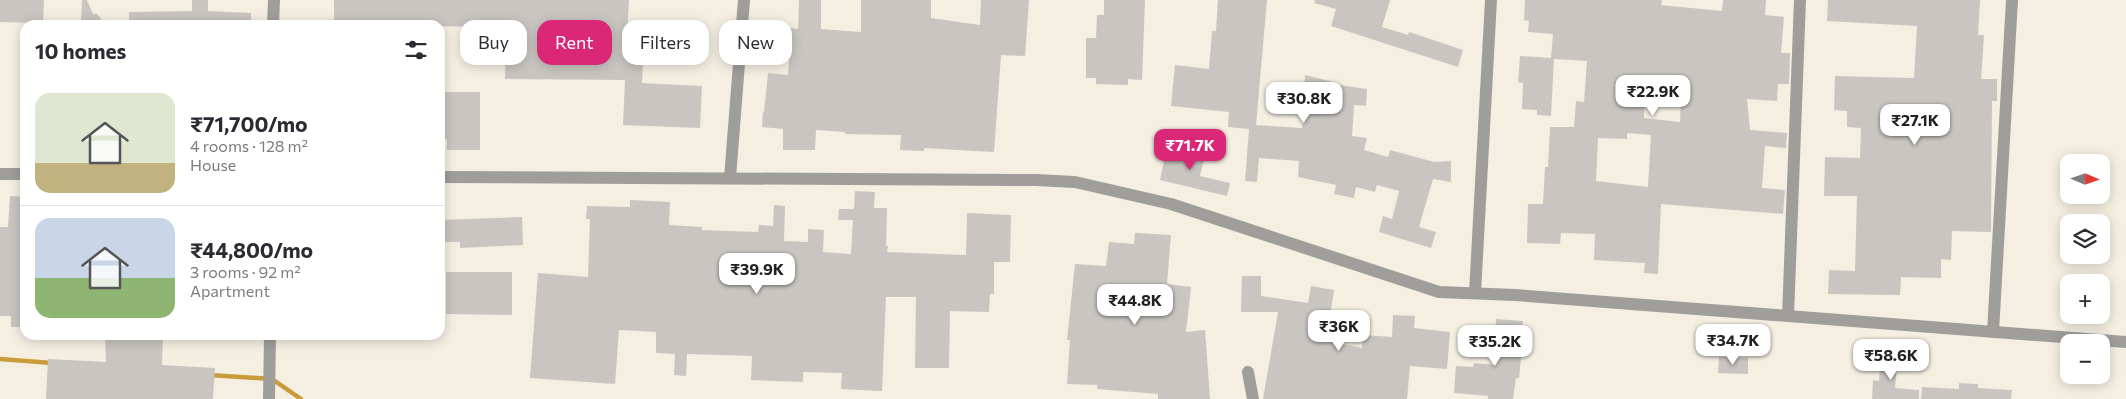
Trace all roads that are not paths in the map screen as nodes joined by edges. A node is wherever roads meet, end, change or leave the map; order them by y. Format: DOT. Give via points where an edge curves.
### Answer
graph roads {
  1 [pos="274,0"];
  2 [pos="744,0"];
  3 [pos="1491,0"];
  4 [pos="1800,0"];
  5 [pos="2012,0"];
  6 [pos="273,20"];
  7 [pos="0,174"];
  8 [pos="20,174"];
  9 [pos="445,177"];
  10 [pos="730,178"];
  11 [pos="1475,293"];
  12 [pos="1788,316"];
  13 [pos="1994,332"];
  14 [pos="270,340"];
  15 [pos="2126,342"];
  16 [pos="1248,372"];
  17 [pos="269,399"];
  18 [pos="1253,399"];
  1 -- 6 [label="street"];
  2 -- 10 [label="street"];
  3 -- 11 [label="street"];
  4 -- 12 [label="street"];
  5 -- 13 [label="street"];
  7 -- 8 [label="street"];
  9 -- 10 [label="street"];
  10 -- 11 [label="street" via="1075,182 1170,204 1439,292"];
  11 -- 12 [label="street"];
  12 -- 13 [label="street"];
  13 -- 15 [label="street"];
  14 -- 17 [label="street"];
  16 -- 18 [label="street"];
}
